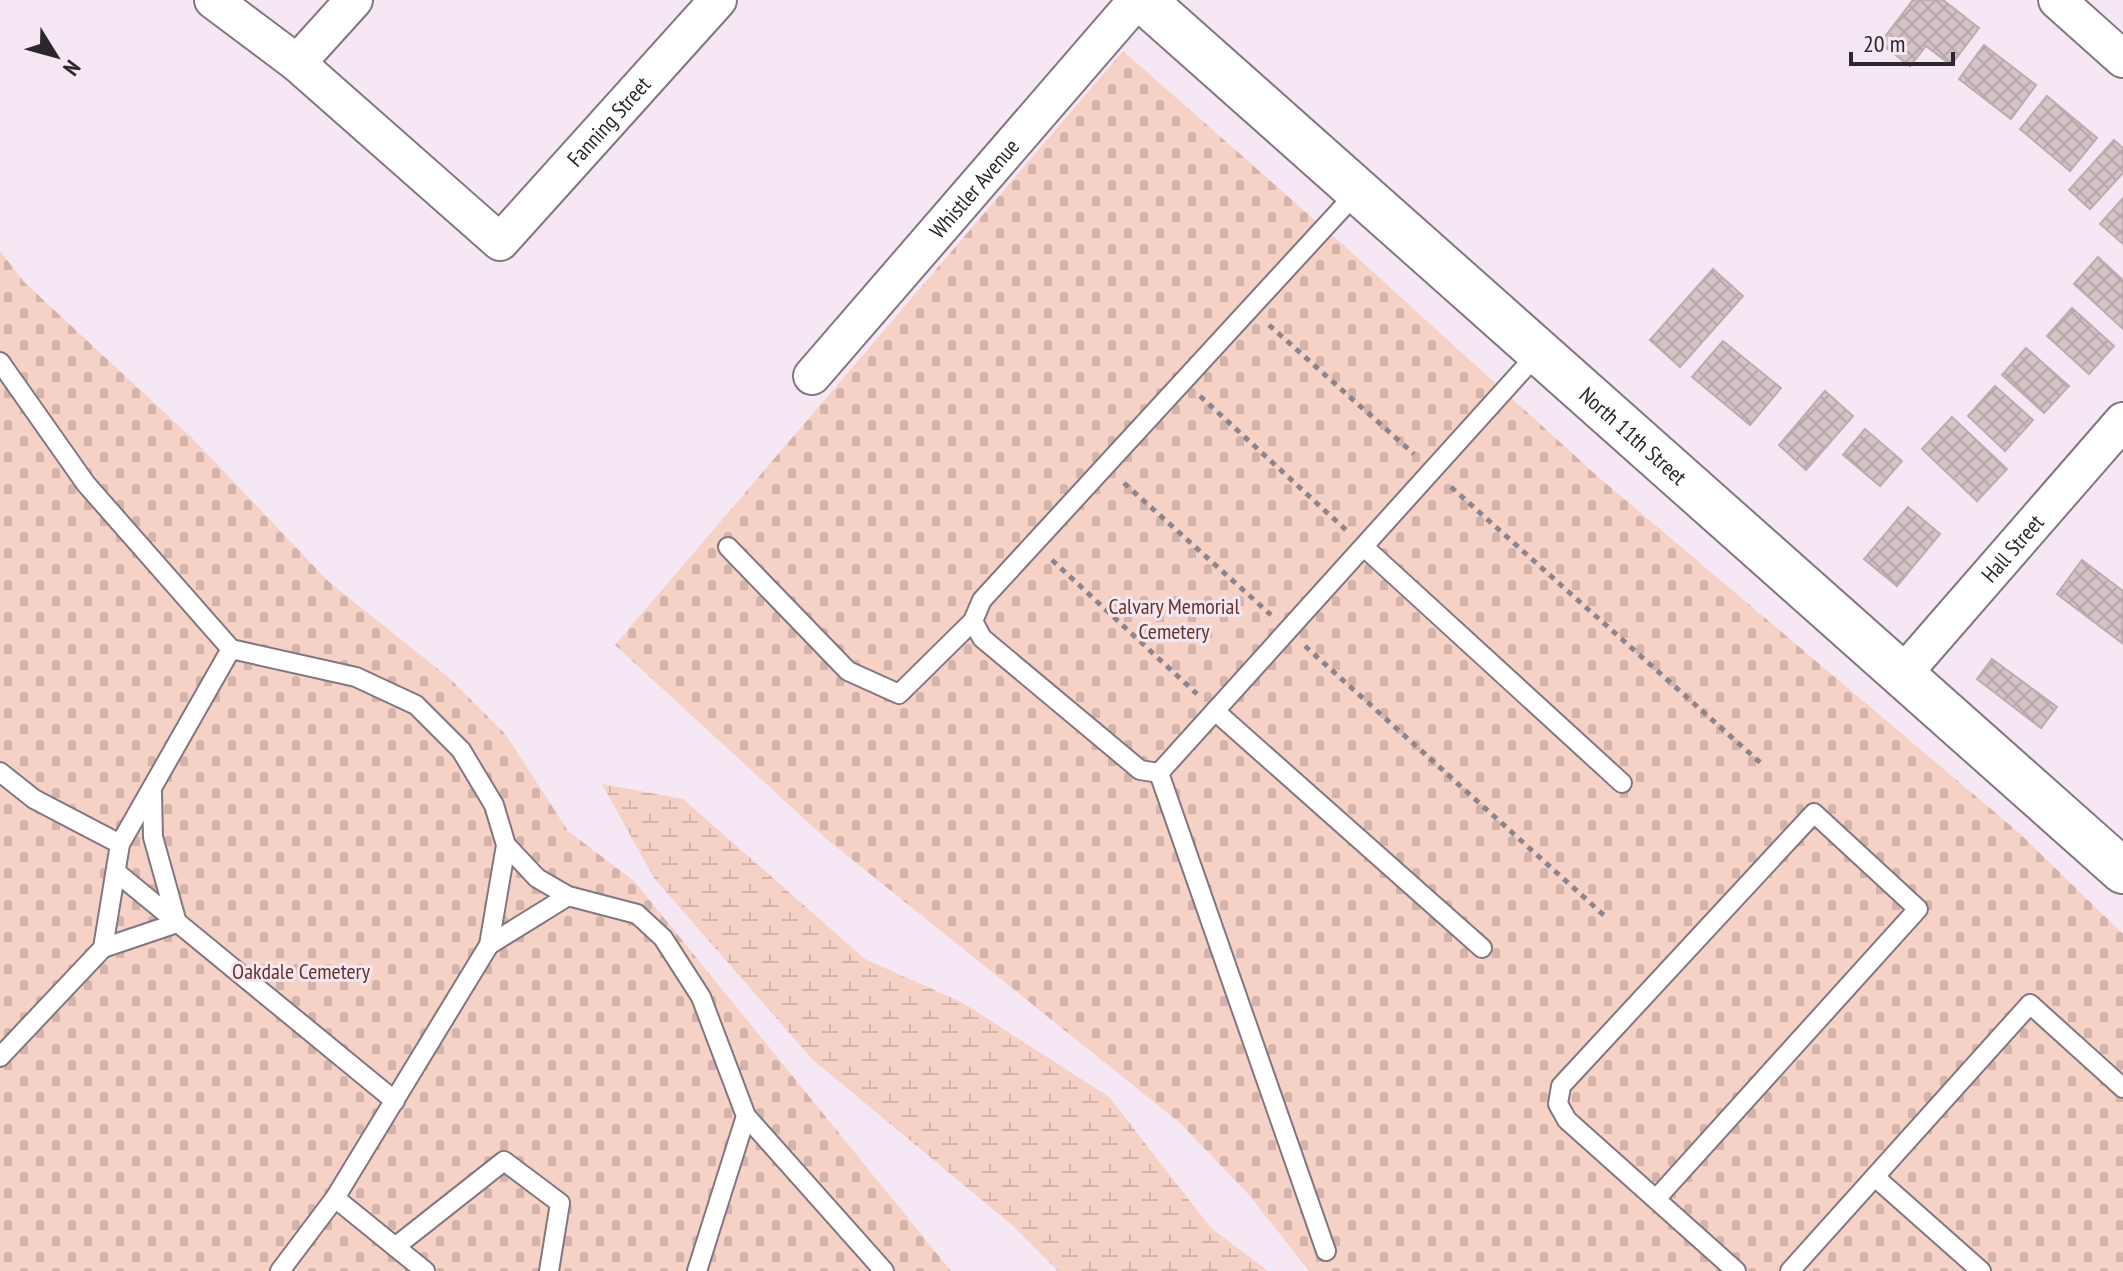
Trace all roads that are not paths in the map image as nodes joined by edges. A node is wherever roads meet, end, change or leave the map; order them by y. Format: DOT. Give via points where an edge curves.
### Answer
graph roads {
  1 [pos="213,0"];
  2 [pos="354,0"];
  3 [pos="718,0"];
  4 [pos="1137,0"];
  5 [pos="1143,0"];
  6 [pos="2057,0"];
  7 [pos="2123,59"];
  8 [pos="297,63"];
  9 [pos="1358,191"];
  10 [pos="1539,352"];
  11 [pos="0,362"];
  12 [pos="812,376"];
  13 [pos="2123,421"];
  14 [pos="728,547"];
  15 [pos="1364,547"];
  16 [pos="973,621"];
  17 [pos="231,649"];
  18 [pos="1902,675"];
  19 [pos="1215,711"];
  20 [pos="0,772"];
  21 [pos="1159,773"];
  22 [pos="1622,783"];
  23 [pos="152,789"];
  24 [pos="120,844"];
  25 [pos="506,845"];
  26 [pos="2123,871"];
  27 [pos="116,872"];
  28 [pos="568,896"];
  29 [pos="177,923"];
  30 [pos="489,945"];
  31 [pos="103,948"];
  32 [pos="1482,948"];
  33 [pos="0,1057"];
  34 [pos="2123,1088"];
  35 [pos="395,1101"];
  36 [pos="746,1116"];
  37 [pos="1875,1177"];
  38 [pos="335,1198"];
  39 [pos="1656,1199"];
  40 [pos="395,1247"];
  41 [pos="1326,1251"];
  42 [pos="280,1271"];
  43 [pos="425,1271"];
  44 [pos="549,1271"];
  45 [pos="697,1271"];
  46 [pos="884,1271"];
  47 [pos="1736,1271"];
  48 [pos="1790,1271"];
  49 [pos="1981,1271"];
  1 -- 8 [label="street"];
  2 -- 8 [label="street"];
  3 -- 8 [label="street, Fanning Street" via="500,242"];
  4 -- 12 [label="street, Whistler Avenue"];
  5 -- 9 [label="street, North 11th Street"];
  6 -- 7 [label="street"];
  9 -- 10 [label="street, North 11th Street"];
  9 -- 16 [label="lane" via="982,600"];
  10 -- 15 [label="lane"];
  10 -- 18 [label="street, North 11th Street"];
  11 -- 17 [label="lane" via="86,484"];
  13 -- 18 [label="street, Hall Street"];
  14 -- 16 [label="lane" via="848,671 899,694"];
  15 -- 19 [label="lane"];
  15 -- 22 [label="lane"];
  16 -- 21 [label="lane" via="982,638 1140,770"];
  17 -- 23 [label="lane"];
  17 -- 25 [label="lane" via="356,677 416,705 461,750 494,805"];
  18 -- 26 [label="street, North 11th Street"];
  19 -- 21 [label="lane"];
  19 -- 32 [label="lane"];
  20 -- 24 [label="lane" via="34,799"];
  21 -- 41 [label="lane"];
  23 -- 24 [label="lane"];
  23 -- 29 [label="lane" via="153,837"];
  24 -- 27 [label="lane"];
  25 -- 28 [label="lane" via="537,878"];
  25 -- 30 [label="lane"];
  27 -- 29 [label="lane"];
  27 -- 31 [label="lane"];
  28 -- 30 [label="lane"];
  28 -- 36 [label="lane" via="637,914 663,938 701,997"];
  29 -- 31 [label="lane"];
  29 -- 35 [label="lane"];
  30 -- 35 [label="lane"];
  31 -- 33 [label="lane"];
  34 -- 37 [label="lane" via="2030,1004"];
  35 -- 38 [label="lane"];
  36 -- 45 [label="lane"];
  36 -- 46 [label="lane"];
  37 -- 48 [label="lane"];
  37 -- 49 [label="lane"];
  38 -- 40 [label="lane"];
  38 -- 42 [label="lane"];
  39 -- 39 [label="lane" via="1567,1120 1558,1104 1561,1086 1814,813 1918,909"];
  39 -- 47 [label="lane"];
  40 -- 43 [label="lane"];
  40 -- 44 [label="lane" via="504,1161 560,1203"];
}
